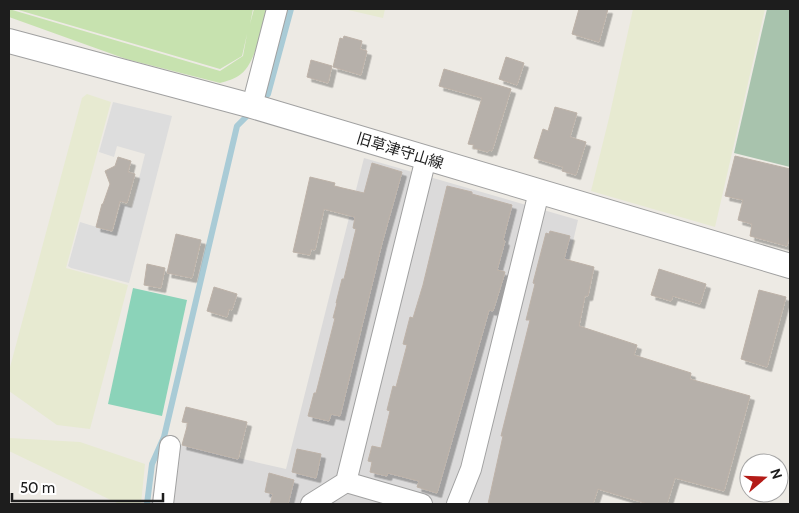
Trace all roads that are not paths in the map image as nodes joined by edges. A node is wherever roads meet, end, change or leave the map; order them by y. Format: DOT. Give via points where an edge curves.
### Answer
graph roads {
  1 [pos="277,9"];
  2 [pos="9,41"];
  3 [pos="252,106"];
  4 [pos="426,158"];
  5 [pos="540,192"];
  6 [pos="790,266"];
  7 [pos="170,446"];
  8 [pos="346,482"];
  9 [pos="163,504"];
  10 [pos="311,504"];
  11 [pos="422,504"];
  12 [pos="458,504"];
  1 -- 3 [label="street"];
  2 -- 3 [label="street, 旧草津守山線"];
  3 -- 4 [label="street, 旧草津守山線"];
  4 -- 5 [label="street, 旧草津守山線"];
  4 -- 8 [label="street"];
  5 -- 6 [label="street, 旧草津守山線"];
  5 -- 12 [label="street" via="471,469"];
  7 -- 9 [label="street"];
  8 -- 10 [label="street"];
  8 -- 11 [label="street"];
}
